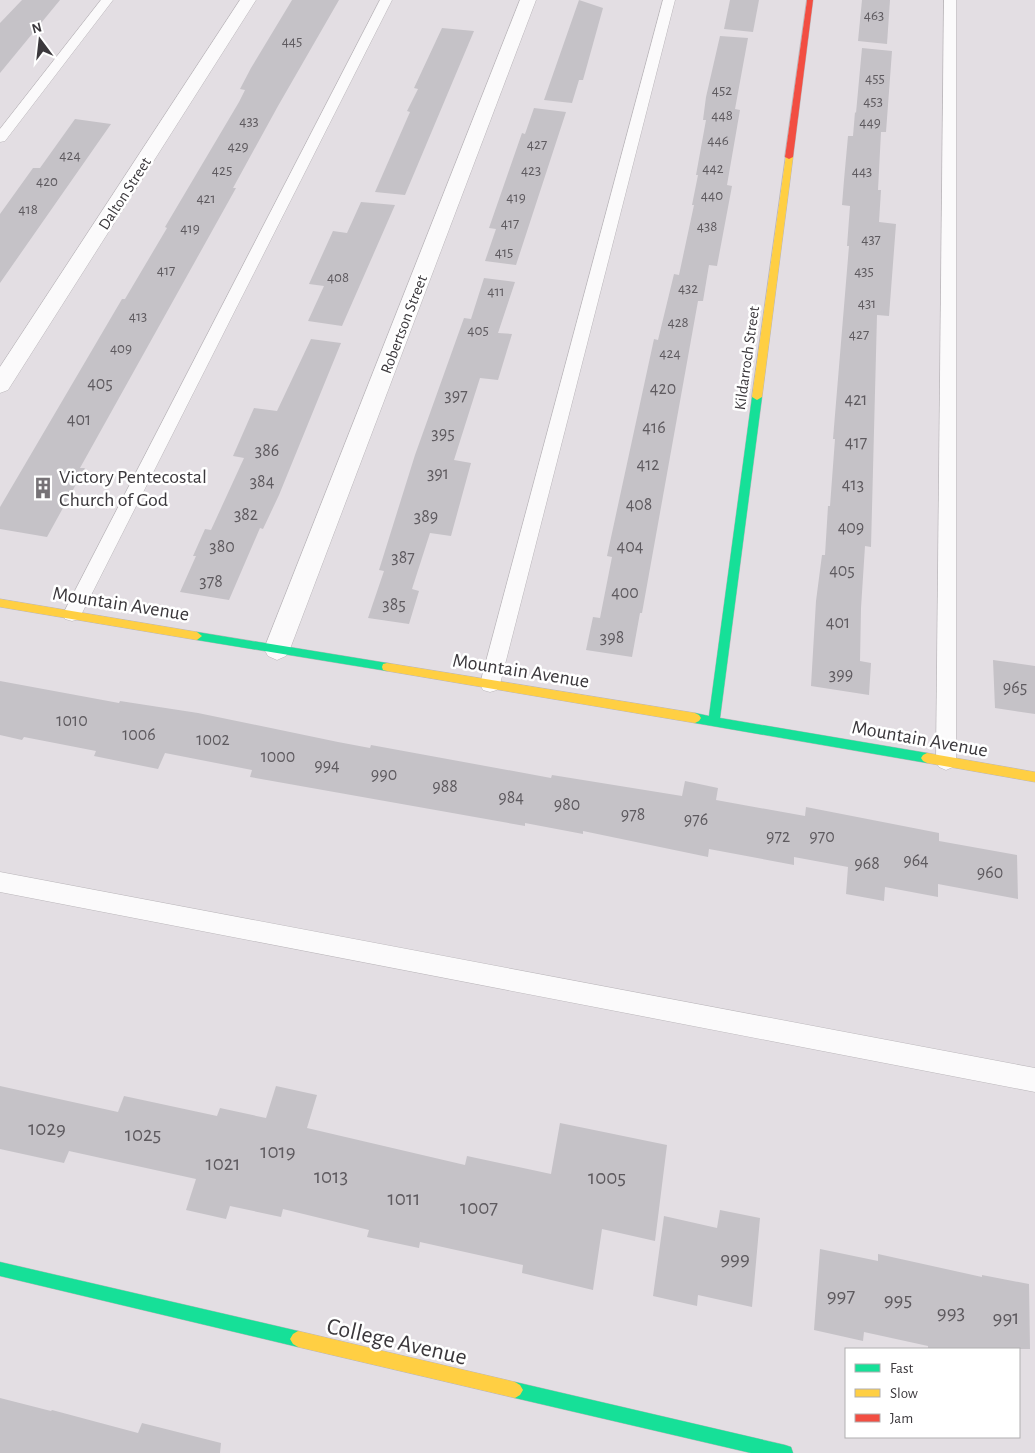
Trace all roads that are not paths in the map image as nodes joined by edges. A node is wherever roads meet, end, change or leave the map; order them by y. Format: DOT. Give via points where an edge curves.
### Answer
graph roads {
  1 [pos="106,0"];
  2 [pos="248,0"];
  3 [pos="386,0"];
  4 [pos="528,0"];
  5 [pos="669,0"];
  6 [pos="810,0"];
  7 [pos="950,0"];
  8 [pos="0,138"];
  9 [pos="0,385"];
  10 [pos="0,602"];
  11 [pos="72,614"];
  12 [pos="277,648"];
  13 [pos="490,684"];
  14 [pos="714,721"];
  15 [pos="946,761"];
  16 [pos="1035,776"];
  17 [pos="0,882"];
  18 [pos="1035,1080"];
  19 [pos="0,1269"];
  20 [pos="769,1451"];
  21 [pos="785,1453"];
  1 -- 8 [label="lane"];
  2 -- 9 [label="street, Dalton Street"];
  3 -- 11 [label="lane"];
  4 -- 12 [label="street, Robertson Street"];
  5 -- 13 [label="lane"];
  6 -- 14 [label="street, Kildarroch Street"];
  7 -- 15 [label="lane"];
  10 -- 11 [label="street, Mountain Avenue"];
  11 -- 12 [label="street, Mountain Avenue"];
  12 -- 13 [label="street, Mountain Avenue"];
  13 -- 14 [label="street, Mountain Avenue"];
  14 -- 15 [label="street, Mountain Avenue"];
  15 -- 16 [label="street, Mountain Avenue"];
  17 -- 18 [label="lane"];
  19 -- 20 [label="street, College Avenue"];
  20 -- 21 [label="street, College Avenue"];
}
